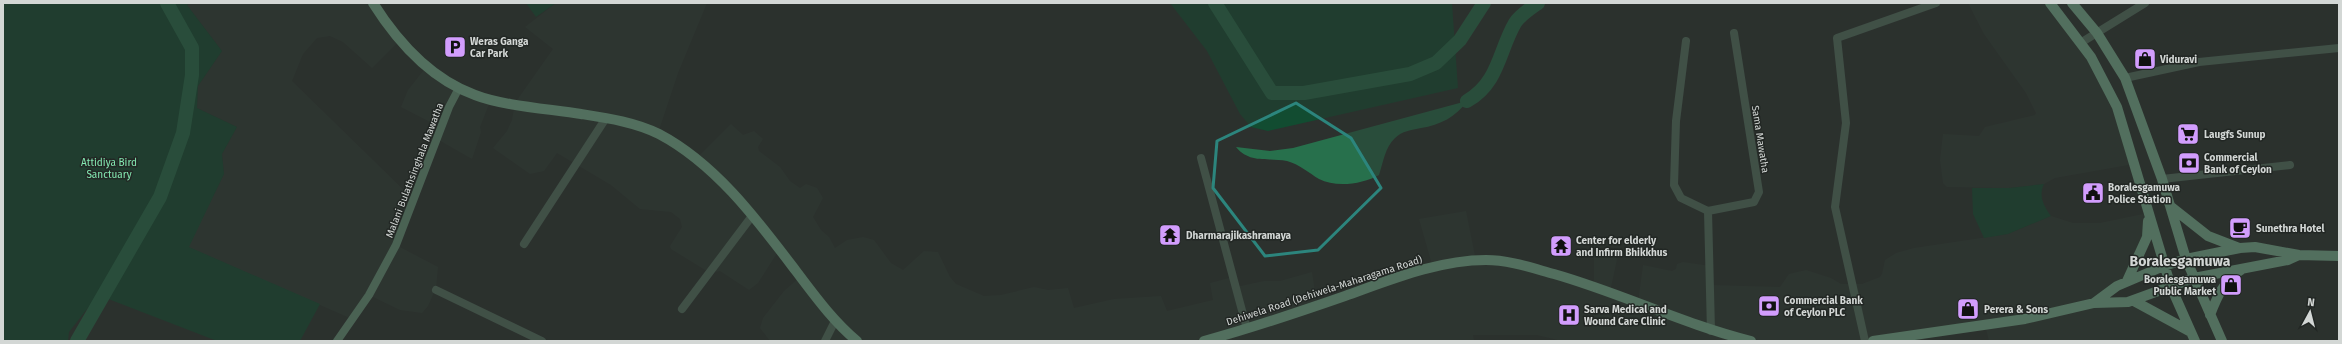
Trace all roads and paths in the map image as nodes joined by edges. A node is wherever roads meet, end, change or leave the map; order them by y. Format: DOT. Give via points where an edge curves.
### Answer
graph roads {
  1 [pos="373,3"];
  2 [pos="1936,3"];
  3 [pos="2050,3"];
  4 [pos="2072,3"];
  5 [pos="2145,3"];
  6 [pos="1734,33"];
  7 [pos="2097,33"];
  8 [pos="1686,41"];
  9 [pos="2082,42"];
  10 [pos="2339,48"];
  11 [pos="2125,78"];
  12 [pos="459,88"];
  13 [pos="606,118"];
  14 [pos="1201,158"];
  15 [pos="2290,165"];
  16 [pos="2162,179"];
  17 [pos="2170,206"];
  18 [pos="1708,212"];
  19 [pos="2148,213"];
  20 [pos="752,216"];
  21 [pos="524,244"];
  22 [pos="2240,248"];
  23 [pos="2299,255"];
  24 [pos="2339,256"];
  25 [pos="2186,259"];
  26 [pos="2164,266"];
  27 [pos="2245,268"];
  28 [pos="2194,278"];
  29 [pos="2127,281"];
  30 [pos="2171,287"];
  31 [pos="436,290"];
  32 [pos="2134,301"];
  33 [pos="2094,303"];
  34 [pos="682,309"];
  35 [pos="2210,315"];
  36 [pos="835,321"];
  37 [pos="1247,329"];
  38 [pos="1711,331"];
  39 [pos="1923,337"];
  40 [pos="2193,337"];
  41 [pos="337,341"];
  42 [pos="542,341"];
  43 [pos="825,341"];
  44 [pos="857,341"];
  45 [pos="1204,341"];
  46 [pos="1751,341"];
  47 [pos="1865,341"];
  48 [pos="1873,341"];
  49 [pos="2222,341"];
  1 -- 12 [label="main road" via="413,54"];
  2 -- 47 [label="street" via="1837,38 1846,123 1835,207"];
  3 -- 9 [label="main road"];
  4 -- 7 [label="main road"];
  5 -- 7 [label="street"];
  6 -- 18 [label="street, Sama Mawatha" via="1759,192 1754,202"];
  7 -- 9 [label="street"];
  7 -- 11 [label="main road"];
  8 -- 18 [label="street" via="1676,120 1674,185 1681,198"];
  9 -- 19 [label="main road" via="2117,107"];
  10 -- 11 [label="street" via="2199,62"];
  11 -- 16 [label="main road"];
  12 -- 13 [label="main road" via="491,99"];
  12 -- 41 [label="street, Malani Bulathsinghala Mawatha" via="449,107 396,245 369,295"];
  13 -- 20 [label="main road" via="658,133 677,145 731,192"];
  13 -- 21 [label="street"];
  14 -- 37 [label="street"];
  15 -- 16 [label="street"];
  16 -- 17 [label="main road"];
  17 -- 22 [label="main road" via="2208,236"];
  17 -- 25 [label="main road"];
  18 -- 38 [label="street"];
  19 -- 26 [label="main road"];
  19 -- 29 [label="main road" via="2147,236"];
  20 -- 34 [label="street"];
  20 -- 36 [label="main road"];
  22 -- 23 [label="main road" via="2255,247"];
  22 -- 25 [label="main road"];
  23 -- 24 [label="main road"];
  23 -- 27 [label="main road" via="2288,260"];
  25 -- 26 [label="main road"];
  25 -- 28 [label="main road"];
  26 -- 29 [label="main road"];
  26 -- 30 [label="main road"];
  27 -- 28 [label="main road"];
  27 -- 35 [label="main road" via="2234,274 2222,287"];
  28 -- 30 [label="main road"];
  28 -- 35 [label="main road"];
  29 -- 33 [label="main road"];
  30 -- 32 [label="main road"];
  30 -- 40 [label="main road"];
  31 -- 42 [label="street"];
  32 -- 33 [label="main road"];
  32 -- 40 [label="main road"];
  33 -- 39 [label="main road" via="2026,319"];
  35 -- 49 [label="main road"];
  36 -- 43 [label="street"];
  36 -- 44 [label="main road"];
  37 -- 38 [label="main road, Dehiwela Road (Dehiwela-Maharagama Road)" via="1410,274 1486,260 1527,266 1594,285"];
  37 -- 45 [label="main road, Dehiwela Road (Dehiwela-Maharagama Road)"];
  38 -- 46 [label="main road, Dehiwela Road (Dehiwela-Maharagama Road)"];
  39 -- 48 [label="main road"];
}
